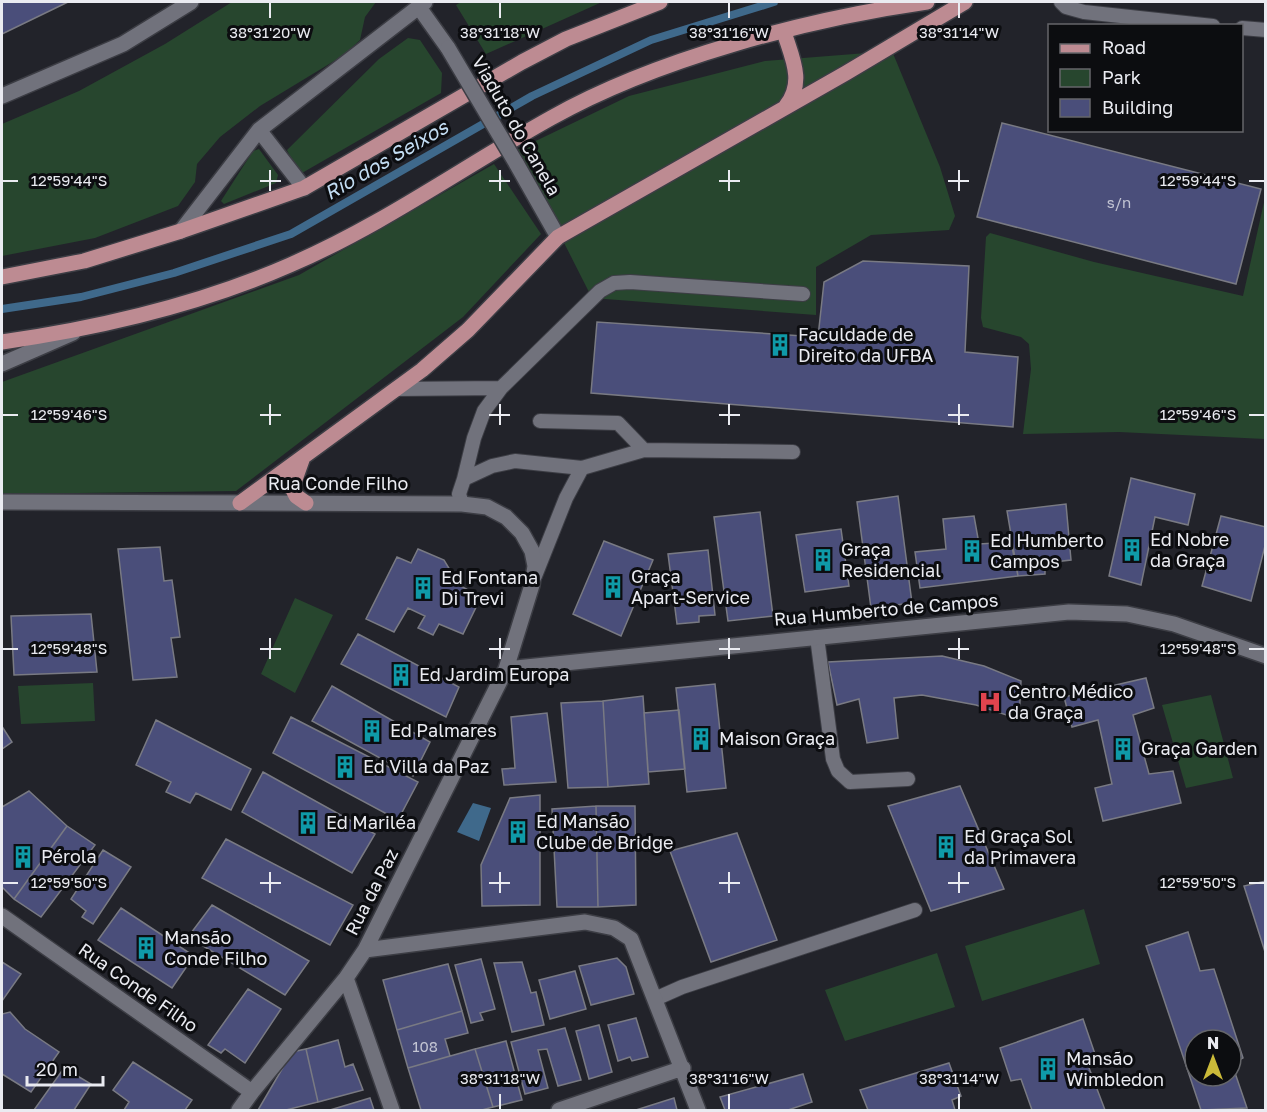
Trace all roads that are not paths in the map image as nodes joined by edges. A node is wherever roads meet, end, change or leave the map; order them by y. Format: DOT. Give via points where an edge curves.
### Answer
graph roads {
  1 [pos="191,2"];
  2 [pos="660,2"];
  3 [pos="927,2"];
  4 [pos="965,2"];
  5 [pos="1060,2"];
  6 [pos="422,4"];
  7 [pos="1195,24"];
  8 [pos="1243,28"];
  9 [pos="1266,30"];
  10 [pos="784,32"];
  11 [pos="2,96"];
  12 [pos="784,108"];
  13 [pos="259,130"];
  14 [pos="304,189"];
  15 [pos="181,231"];
  16 [pos="558,237"];
  17 [pos="2,277"];
  18 [pos="803,294"];
  19 [pos="82,330"];
  20 [pos="2,342"];
  21 [pos="2,364"];
  22 [pos="501,388"];
  23 [pos="396,389"];
  24 [pos="540,421"];
  25 [pos="644,450"];
  26 [pos="793,452"];
  27 [pos="302,458"];
  28 [pos="582,468"];
  29 [pos="464,479"];
  30 [pos="2,502"];
  31 [pos="240,503"];
  32 [pos="306,503"];
  33 [pos="462,504"];
  34 [pos="532,585"];
  35 [pos="817,637"];
  36 [pos="1266,656"];
  37 [pos="506,669"];
  38 [pos="908,779"];
  39 [pos="915,910"];
  40 [pos="2,916"];
  41 [pos="365,950"];
  42 [pos="346,978"];
  43 [pos="655,999"];
  44 [pos="683,1068"];
  45 [pos="252,1092"];
  46 [pos="239,1110"];
  47 [pos="392,1110"];
  48 [pos="559,1110"];
  49 [pos="698,1110"];
  1 -- 11 [label="street" via="123,44"];
  2 -- 14 [label="main road" via="566,39 522,62"];
  3 -- 10 [label="main road"];
  4 -- 12 [label="main road"];
  5 -- 7 [label="lane" via="1084,12"];
  6 -- 13 [label="street"];
  6 -- 16 [label="street, Viaduto do Canela, bridge"];
  8 -- 9 [label="lane"];
  10 -- 12 [label="main road" via="797,73 794,97"];
  10 -- 19 [label="main road" via="684,61 553,116 416,201 289,266 220,292"];
  12 -- 16 [label="main road"];
  13 -- 14 [label="street"];
  13 -- 15 [label="street"];
  14 -- 15 [label="main road"];
  15 -- 17 [label="main road" via="84,261"];
  16 -- 23 [label="main road" via="468,330"];
  18 -- 22 [label="lane" via="614,283 600,291"];
  19 -- 20 [label="main road"];
  19 -- 21 [label="street"];
  22 -- 23 [label="lane"];
  22 -- 29 [label="lane" via="484,411"];
  23 -- 27 [label="main road"];
  24 -- 25 [label="lane" via="618,423"];
  25 -- 26 [label="lane"];
  25 -- 28 [label="lane"];
  27 -- 31 [label="main road"];
  27 -- 32 [label="main road" via="292,488"];
  28 -- 29 [label="lane" via="515,461"];
  28 -- 34 [label="lane"];
  29 -- 33 [label="lane" via="459,494"];
  30 -- 31 [label="street, Rua Conde Filho"];
  31 -- 32 [label="street, Rua Conde Filho"];
  32 -- 33 [label="street, Rua Conde Filho"];
  33 -- 34 [label="street, Rua Conde Filho" via="487,507 522,533 535,566"];
  34 -- 37 [label="street, Rua Conde Filho"];
  35 -- 36 [label="street, Rua Humberto de Campos" via="1069,612 1127,614 1174,624"];
  35 -- 37 [label="street, Rua Humberto de Campos"];
  35 -- 38 [label="lane" via="833,759 838,771 850,782"];
  37 -- 41 [label="street, Rua da Paz"];
  39 -- 43 [label="lane"];
  40 -- 45 [label="street, Rua Conde Filho"];
  41 -- 42 [label="street, Rua da Paz"];
  41 -- 43 [label="street" via="585,922 614,928 631,939"];
  42 -- 45 [label="street, Rua da Paz"];
  42 -- 47 [label="street"];
  43 -- 44 [label="street"];
  44 -- 48 [label="street"];
  44 -- 49 [label="street"];
  45 -- 46 [label="street, Rua da Paz"];
}
